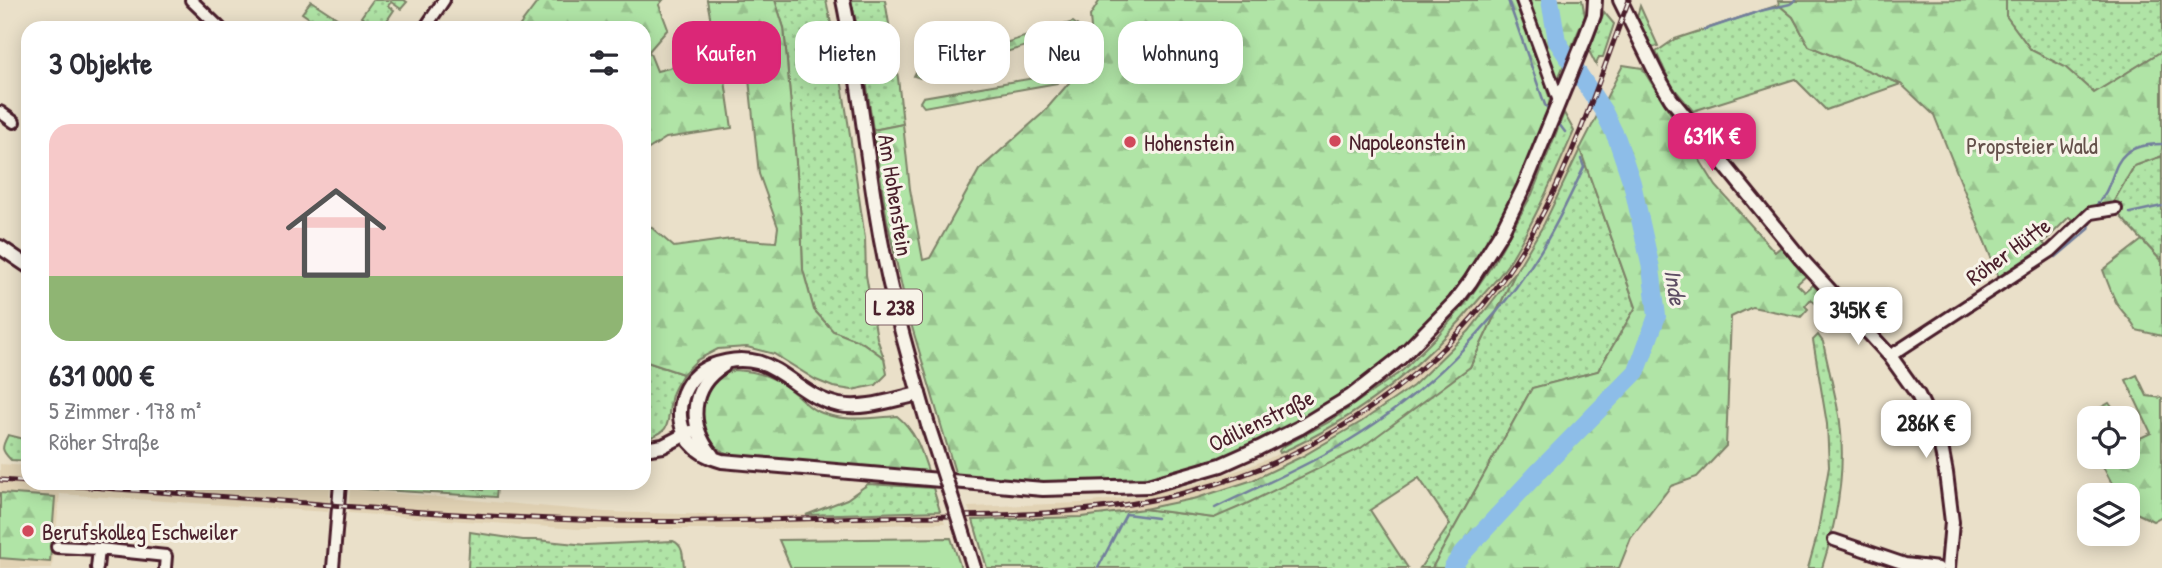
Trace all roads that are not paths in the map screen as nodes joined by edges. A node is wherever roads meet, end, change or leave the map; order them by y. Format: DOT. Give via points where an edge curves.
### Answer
graph roads {
  1 [pos="444,0"];
  2 [pos="843,0"];
  3 [pos="1522,0"];
  4 [pos="1595,0"];
  5 [pos="1604,0"];
  6 [pos="1620,0"];
  7 [pos="195,1"];
  8 [pos="1594,15"];
  9 [pos="214,21"];
  10 [pos="430,21"];
  11 [pos="1557,106"];
  12 [pos="0,113"];
  13 [pos="14,122"];
  14 [pos="2116,209"];
  15 [pos="0,247"];
  16 [pos="21,260"];
  17 [pos="1890,356"];
  18 [pos="919,394"];
  19 [pos="690,431"];
  20 [pos="651,448"];
  21 [pos="339,490"];
  22 [pos="1834,540"];
  23 [pos="57,547"];
  24 [pos="99,550"];
  25 [pos="97,568"];
  26 [pos="165,568"];
  27 [pos="333,568"];
  28 [pos="974,568"];
  29 [pos="1938,568"];
  30 [pos="1948,568"];
  1 -- 10 [label="street"];
  2 -- 18 [label="main road, Am Hohenstein / L 238" via="879,231 896,316"];
  3 -- 11 [label="street"];
  4 -- 8 [label="main road, Odilienstraße"];
  5 -- 8 [label="main road"];
  6 -- 17 [label="main road" via="1671,99 1811,272"];
  7 -- 9 [label="street"];
  8 -- 11 [label="main road, Odilienstraße"];
  11 -- 19 [label="main road, Odilienstraße" via="1502,231 1470,282 1433,326 1350,397 1299,428 1221,465 1148,486 1043,489 736,463 715,459 692,445"];
  12 -- 13 [label="street"];
  14 -- 17 [label="street, Röher Hütte" via="2091,213 2051,251"];
  15 -- 16 [label="main road"];
  17 -- 30 [label="main road" via="1918,395 1940,441 1952,522"];
  18 -- 19 [label="main road" via="860,407 836,404 772,368 733,360 709,366 691,380 680,407 681,425"];
  18 -- 28 [label="main road, Am Hohenstein / L 238, bridge"];
  19 -- 20 [label="main road"];
  21 -- 27 [label="street"];
  22 -- 29 [label="street" via="1905,564"];
  23 -- 24 [label="street"];
  24 -- 25 [label="street"];
  24 -- 26 [label="street" via="166,556"];
}
